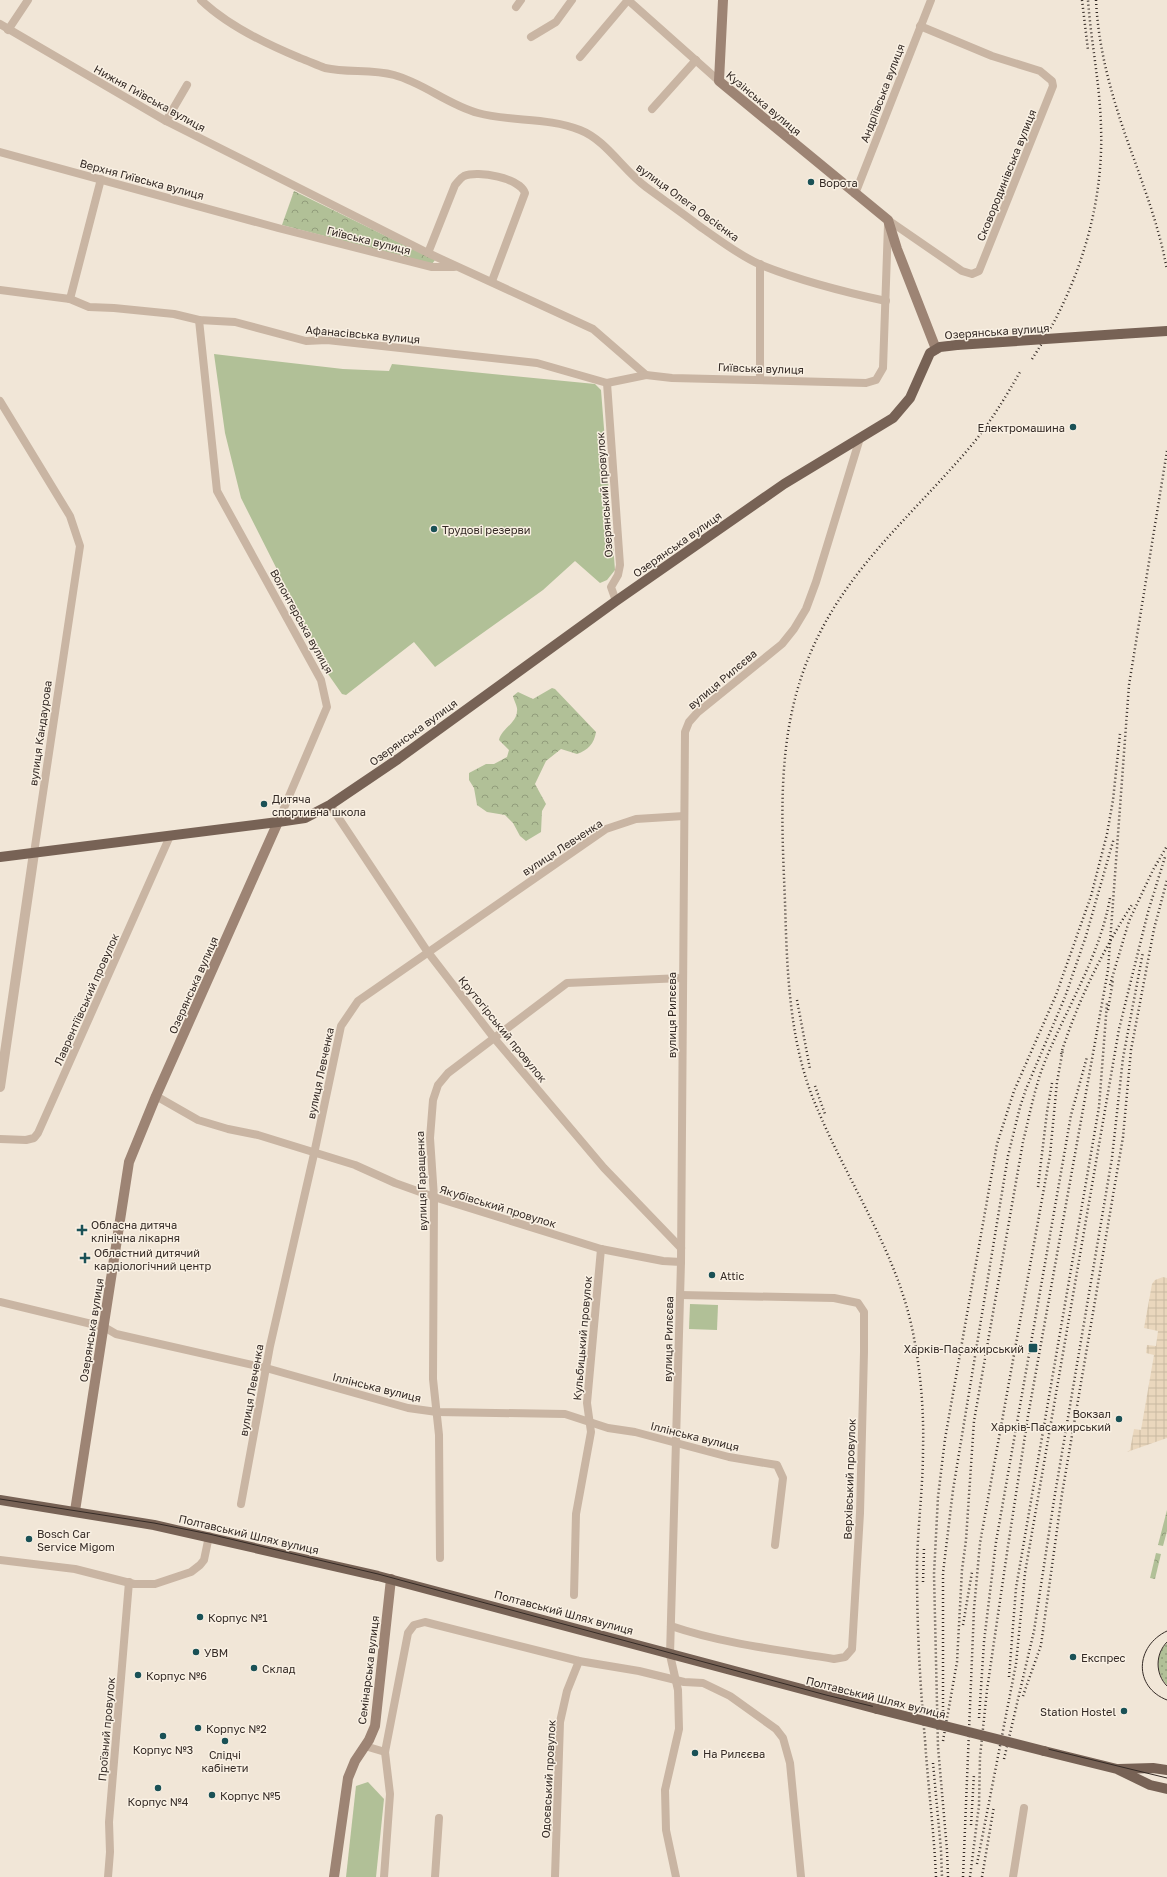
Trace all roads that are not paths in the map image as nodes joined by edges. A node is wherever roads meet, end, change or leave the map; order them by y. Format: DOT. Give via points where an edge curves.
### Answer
graph roads {
  1 [pos="28,0"];
  2 [pos="201,0"];
  3 [pos="521,0"];
  4 [pos="572,0"];
  5 [pos="628,0"];
  6 [pos="723,0"];
  7 [pos="931,0"];
  8 [pos="516,7"];
  9 [pos="0,24"];
  10 [pos="920,26"];
  11 [pos="8,30"];
  12 [pos="531,37"];
  13 [pos="580,57"];
  14 [pos="696,60"];
  15 [pos="719,81"];
  16 [pos="187,84"];
  17 [pos="652,109"];
  18 [pos="166,121"];
  19 [pos="0,152"];
  20 [pos="101,179"];
  21 [pos="293,185"];
  22 [pos="855,194"];
  23 [pos="888,220"];
  24 [pos="278,228"];
  25 [pos="428,253"];
  26 [pos="760,264"];
  27 [pos="456,266"];
  28 [pos="979,271"];
  29 [pos="492,281"];
  30 [pos="0,290"];
  31 [pos="70,300"];
  32 [pos="886,301"];
  33 [pos="199,320"];
  34 [pos="1167,331"];
  35 [pos="936,349"];
  36 [pos="646,375"];
  37 [pos="760,379"];
  38 [pos="607,383"];
  39 [pos="0,401"];
  40 [pos="860,438"];
  41 [pos="616,601"];
  42 [pos="330,805"];
  43 [pos="684,816"];
  44 [pos="278,822"];
  45 [pos="170,836"];
  46 [pos="34,853"];
  47 [pos="0,857"];
  48 [pos="427,951"];
  49 [pos="682,978"];
  50 [pos="494,1038"];
  51 [pos="0,1087"];
  52 [pos="156,1096"];
  53 [pos="0,1139"];
  54 [pos="314,1154"];
  55 [pos="434,1197"];
  56 [pos="681,1248"];
  57 [pos="601,1249"];
  58 [pos="681,1262"];
  59 [pos="680,1295"];
  60 [pos="0,1302"];
  61 [pos="104,1327"];
  62 [pos="266,1368"];
  63 [pos="438,1412"];
  64 [pos="590,1423"];
  65 [pos="677,1444"];
  66 [pos="0,1500"];
  67 [pos="241,1504"];
  68 [pos="75,1511"];
  69 [pos="209,1536"];
  70 [pos="775,1545"];
  71 [pos="440,1558"];
  72 [pos="0,1560"];
  73 [pos="391,1579"];
  74 [pos="129,1582"];
  75 [pos="574,1595"];
  76 [pos="671,1626"];
  77 [pos="670,1653"];
  78 [pos="579,1661"];
  79 [pos="675,1681"];
  80 [pos="366,1746"];
  81 [pos="385,1752"];
  82 [pos="1117,1769"];
  83 [pos="1167,1770"];
  84 [pos="1167,1790"];
  85 [pos="1024,1808"];
  86 [pos="439,1818"];
  87 [pos="108,1877"];
  88 [pos="334,1877"];
  89 [pos="384,1877"];
  90 [pos="435,1877"];
  91 [pos="555,1877"];
  92 [pos="676,1877"];
  93 [pos="801,1877"];
  94 [pos="1013,1877"];
  1 -- 11 [label="street"];
  2 -- 26 [label="street, вулиця Олега Овсієнка" via="273,47 324,67 350,72 394,75 419,84 477,113 555,123 594,136 632,176 722,242"];
  3 -- 8 [label="street"];
  4 -- 12 [label="street" via="556,22"];
  5 -- 13 [label="street"];
  5 -- 14 [label="street, Кузінська вулиця"];
  6 -- 15 [label="main road"];
  7 -- 10 [label="street, Андріївська вулиця"];
  9 -- 11 [label="street, Нижня Гиївська вулиця"];
  10 -- 22 [label="street, Андріївська вулиця"];
  10 -- 28 [label="street, Сковородинівська вулиця" via="992,56 1040,71 1052,81 1053,86"];
  11 -- 18 [label="street, Нижня Гиївська вулиця"];
  14 -- 15 [label="street, Кузінська вулиця"];
  14 -- 17 [label="street"];
  15 -- 22 [label="main road, Кузінська вулиця"];
  16 -- 18 [label="street"];
  18 -- 21 [label="street, Нижня Гиївська вулиця"];
  19 -- 20 [label="street, Верхня Гиївська вулиця"];
  20 -- 24 [label="street, Верхня Гиївська вулиця"];
  20 -- 31 [label="street"];
  21 -- 25 [label="street, Гиївська вулиця"];
  22 -- 23 [label="main road, Кузінська вулиця"];
  23 -- 28 [label="street, Кузінська вулиця" via="962,271 972,274"];
  23 -- 32 [label="street"];
  23 -- 35 [label="main road"];
  24 -- 27 [label="street, Гиївська вулиця" via="432,267"];
  25 -- 27 [label="street, Гиївська вулиця"];
  25 -- 29 [label="street" via="455,185 460,179 477,174 513,182 526,193"];
  26 -- 32 [label="street, вулиця Олега Овсієнка" via="829,288"];
  26 -- 37 [label="street"];
  27 -- 29 [label="street, Гиївська вулиця"];
  29 -- 36 [label="street, Гиївська вулиця" via="593,329"];
  30 -- 31 [label="street, Афанасівська вулиця"];
  31 -- 33 [label="street, Афанасівська вулиця" via="89,308 174,314"];
  32 -- 37 [label="street, Гиївська вулиця" via="883,368 876,380 866,383"];
  33 -- 38 [label="street, Афанасівська вулиця" via="235,322 306,341 327,340 536,363"];
  33 -- 44 [label="street, Волонтерська вулиця" via="217,491 321,680 327,707"];
  34 -- 35 [label="main road, Озерянська вулиця, bridge" via="957,345"];
  35 -- 40 [label="main road, Озерянська вулиця" via="927,357 915,390 902,409 893,418"];
  36 -- 37 [label="street, Гиївська вулиця" via="672,378"];
  36 -- 38 [label="street, Гиївська вулиця"];
  38 -- 41 [label="street, Озерянський провулок" via="620,565 611,587"];
  39 -- 46 [label="street, вулиця Кандаурова" via="70,516 80,546"];
  40 -- 41 [label="main road, Озерянська вулиця" via="784,484"];
  40 -- 43 [label="street, вулиця Рилєєва" via="816,582 806,609 794,629 782,644 689,722 685,732"];
  41 -- 42 [label="main road, Озерянська вулиця" via="398,759"];
  42 -- 44 [label="main road, Озерянська вулиця" via="305,818"];
  42 -- 48 [label="street, Крутогірський провулок"];
  43 -- 48 [label="street, вулиця Левченка" via="636,819 606,829"];
  43 -- 49 [label="street, вулиця Рилєєва"];
  44 -- 45 [label="main road"];
  44 -- 52 [label="main road, Озерянська вулиця"];
  45 -- 46 [label="main road"];
  45 -- 53 [label="street, Лаврентіївський провулок" via="38,1133 34,1138 26,1140"];
  46 -- 47 [label="main road"];
  46 -- 51 [label="street, вулиця Кандаурова"];
  48 -- 50 [label="street, Крутогірський провулок"];
  48 -- 54 [label="street, вулиця Левченка" via="358,1001 341,1026"];
  49 -- 50 [label="street, вулиця Гаращенка" via="567,983"];
  49 -- 56 [label="street, вулиця Рилєєва"];
  50 -- 55 [label="street, вулиця Гаращенка" via="448,1073 438,1085 433,1100 430,1138"];
  50 -- 56 [label="street, Крутогірський провулок" via="604,1168"];
  52 -- 54 [label="street, Якубівський провулок" via="198,1120 258,1135"];
  52 -- 61 [label="main road, Озерянська вулиця" via="129,1162"];
  54 -- 55 [label="street, Якубівський провулок" via="355,1165"];
  54 -- 62 [label="street, вулиця Левченка"];
  55 -- 57 [label="street, Якубівський провулок"];
  55 -- 63 [label="street, вулиця Гаращенка" via="433,1379"];
  56 -- 58 [label="street, вулиця Рилєєва"];
  57 -- 58 [label="street, Якубівський провулок"];
  57 -- 64 [label="street, Кульбицький провулок" via="587,1403"];
  58 -- 59 [label="street, вулиця Рилєєва"];
  59 -- 65 [label="street, вулиця Рилєєва"];
  59 -- 76 [label="street, Верхівський провулок" via="842,1298 858,1303 864,1312 860,1513 852,1649 845,1657 834,1659 768,1649"];
  60 -- 61 [label="street, Іллінська вулиця"];
  61 -- 62 [label="street, Іллінська вулиця" via="116,1334"];
  61 -- 68 [label="main road, Озерянська вулиця"];
  62 -- 63 [label="street, Іллінська вулиця" via="408,1408"];
  62 -- 67 [label="street, вулиця Левченка"];
  63 -- 64 [label="street, Іллінська вулиця" via="565,1414"];
  63 -- 71 [label="street, вулиця Гаращенка"];
  64 -- 65 [label="street, Іллінська вулиця"];
  64 -- 75 [label="street, Кульбицький провулок" via="591,1432 576,1514"];
  65 -- 70 [label="street, Іллінська вулиця" via="729,1457 777,1465 783,1478"];
  65 -- 76 [label="street, вулиця Рилєєва"];
  66 -- 68 [label="main road, Полтавський Шлях вулиця"];
  68 -- 69 [label="main road, Полтавський Шлях вулиця"];
  69 -- 73 [label="main road, Полтавський Шлях вулиця"];
  69 -- 74 [label="street" via="204,1560 191,1572 155,1584"];
  72 -- 74 [label="street" via="75,1569"];
  73 -- 77 [label="main road, Полтавський Шлях вулиця"];
  73 -- 80 [label="main road, Семінарська вулиця" via="377,1714 374,1729"];
  74 -- 87 [label="street, Проїзний провулок" via="109,1822"];
  76 -- 77 [label="street, вулиця Рилєєва"];
  77 -- 79 [label="street, вулиця Рилєєва"];
  77 -- 82 [label="main road, Полтавський Шлях вулиця, bridge" via="877,1709"];
  78 -- 79 [label="street" via="639,1671"];
  78 -- 81 [label="street" via="425,1622 414,1625 408,1633"];
  78 -- 91 [label="street, Одоєвський провулок" via="567,1691 560,1722"];
  79 -- 92 [label="street, вулиця Рилєєва" via="678,1690 679,1729 665,1790 666,1830"];
  79 -- 93 [label="street" via="702,1683 719,1690 735,1699 783,1738 790,1763"];
  80 -- 81 [label="street"];
  80 -- 88 [label="main road, Семінарська вулиця" via="351,1768 348,1778"];
  81 -- 89 [label="street" via="390,1794"];
  82 -- 83 [label="main road, Полтавський Шлях вулиця"];
  82 -- 84 [label="main road, Полтавський Шлях вулиця"];
  85 -- 94 [label="street"];
  86 -- 90 [label="street"];
}
